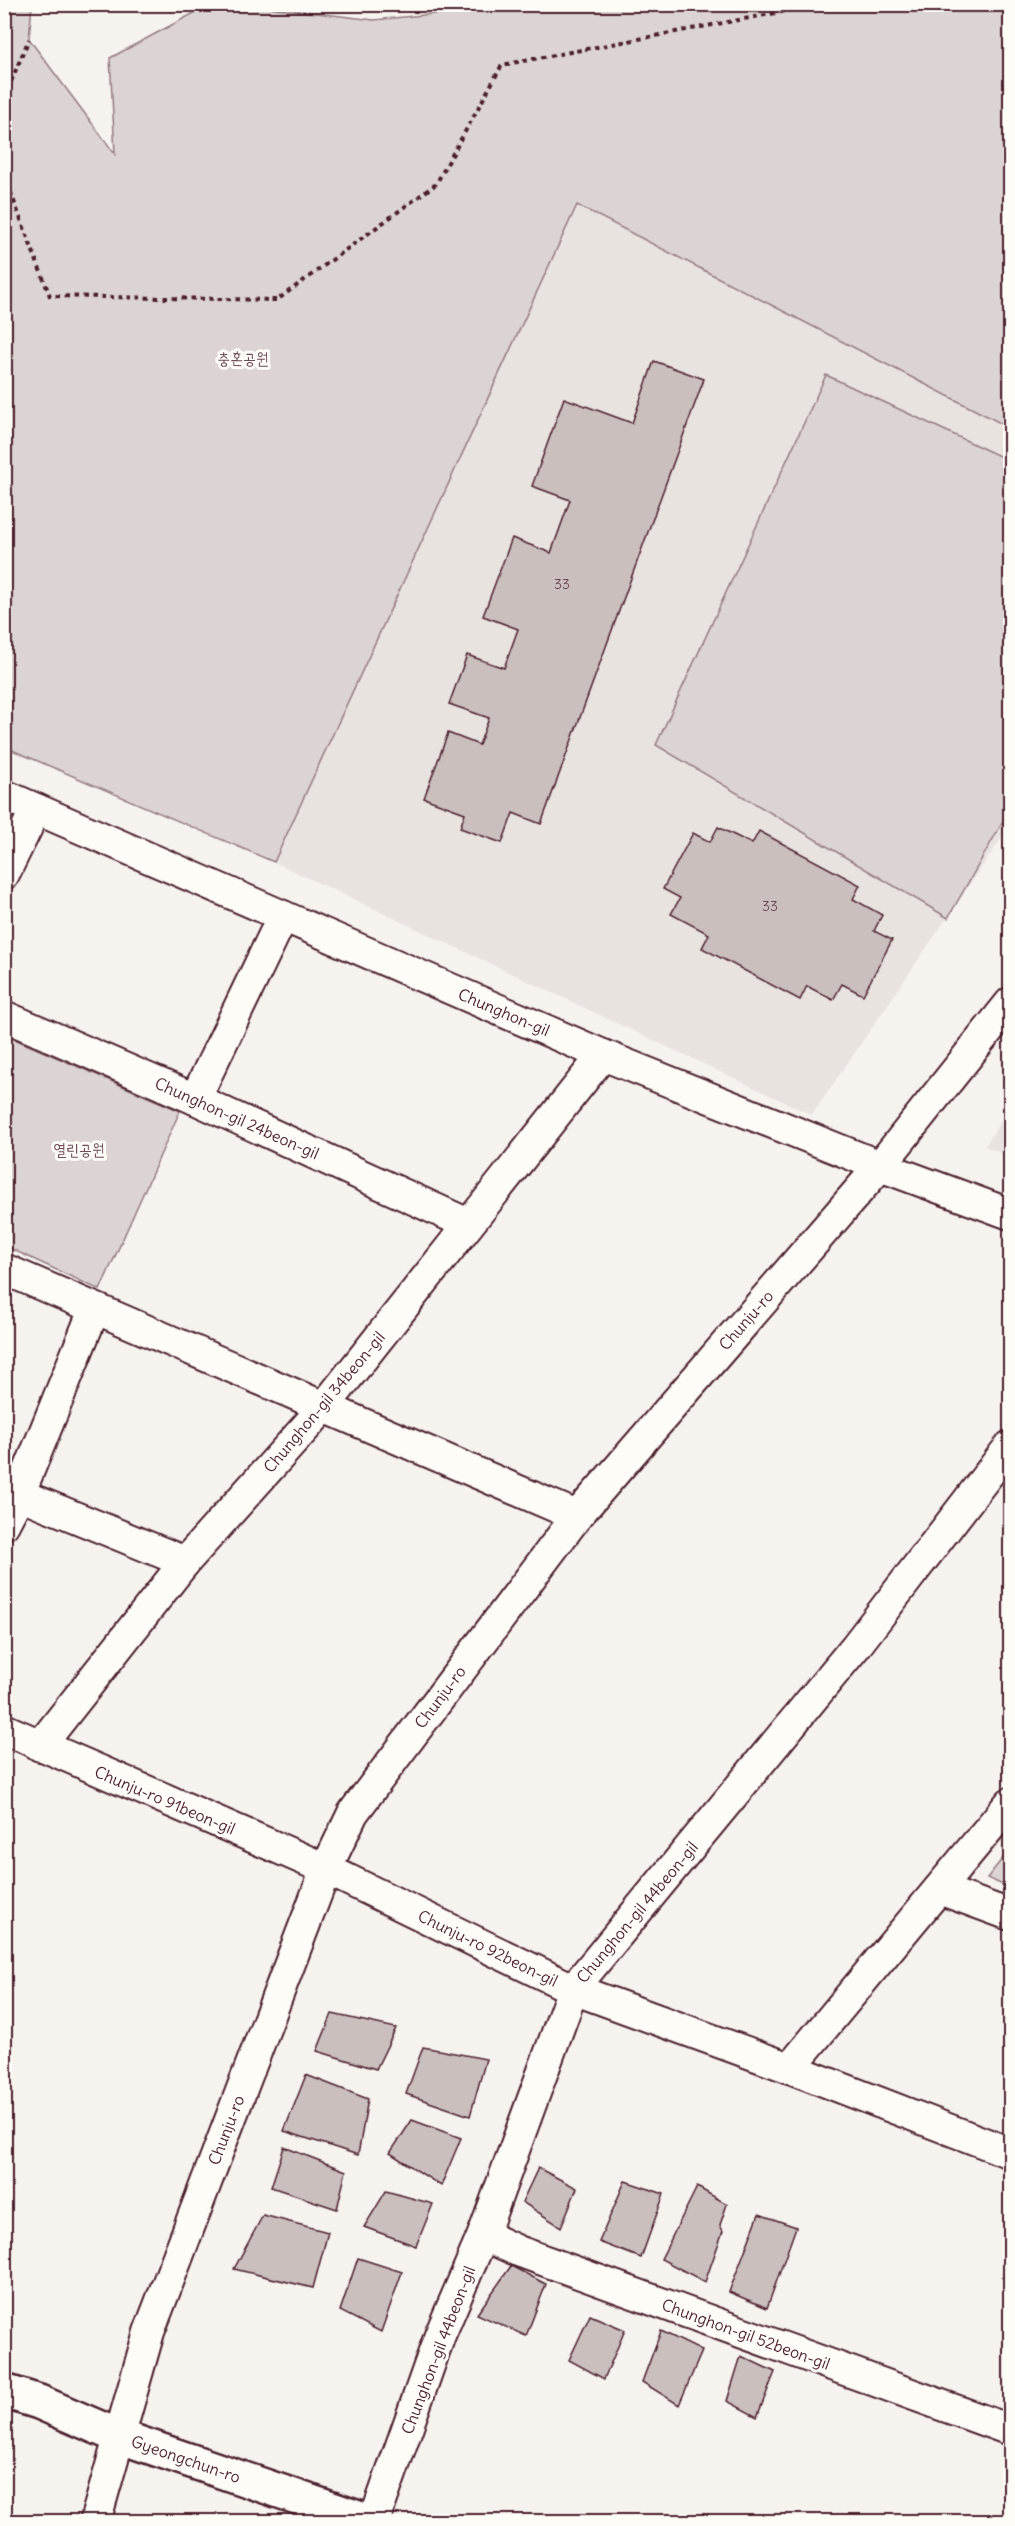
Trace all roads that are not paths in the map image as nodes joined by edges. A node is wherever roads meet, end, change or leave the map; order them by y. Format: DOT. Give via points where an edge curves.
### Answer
graph roads {
  1 [pos="4,795"];
  2 [pos="36,810"];
  3 [pos="4,874"];
  4 [pos="283,916"];
  5 [pos="1011,1003"];
  6 [pos="4,1016"];
  7 [pos="603,1055"];
  8 [pos="195,1099"];
  9 [pos="880,1166"];
  10 [pos="1011,1214"];
  11 [pos="468,1224"];
  12 [pos="4,1269"];
  13 [pos="94,1310"];
  14 [pos="324,1407"];
  15 [pos="1011,1446"];
  16 [pos="998,1483"];
  17 [pos="12,1491"];
  18 [pos="577,1516"];
  19 [pos="4,1524"];
  20 [pos="185,1563"];
  21 [pos="4,1729"];
  22 [pos="40,1746"];
  23 [pos="1011,1803"];
  24 [pos="326,1869"];
  25 [pos="939,1889"];
  26 [pos="1011,1915"];
  27 [pos="573,1989"];
  28 [pos="790,2068"];
  29 [pos="1011,2153"];
  30 [pos="483,2235"];
  31 [pos="4,2391"];
  32 [pos="1011,2430"];
  33 [pos="118,2436"];
  34 [pos="95,2522"];
  35 [pos="372,2522"];
  1 -- 2 [label="street, Chunghon-gil"];
  2 -- 3 [label="street"];
  2 -- 4 [label="street, Chunghon-gil"];
  4 -- 7 [label="street, Chunghon-gil"];
  4 -- 8 [label="street"];
  5 -- 9 [label="street, Chunju-ro"];
  6 -- 8 [label="street, Chunghon-gil 24beon-gil"];
  7 -- 9 [label="street, Chunghon-gil"];
  7 -- 11 [label="street, Chunghon-gil 34beon-gil"];
  8 -- 11 [label="street, Chunghon-gil 24beon-gil"];
  9 -- 10 [label="street, Chunghon-gil"];
  9 -- 18 [label="street, Chunju-ro"];
  11 -- 14 [label="street, Chunghon-gil 34beon-gil"];
  12 -- 13 [label="street"];
  13 -- 14 [label="street"];
  13 -- 17 [label="street"];
  14 -- 18 [label="street"];
  14 -- 20 [label="street, Chunghon-gil 34beon-gil"];
  15 -- 16 [label="street, Chunghon-gil 44beon-gil"];
  16 -- 27 [label="street, Chunghon-gil 44beon-gil" via="856,1646"];
  17 -- 19 [label="street"];
  17 -- 20 [label="street"];
  18 -- 24 [label="street, Chunju-ro" via="353,1813"];
  20 -- 22 [label="street, Chunghon-gil 34beon-gil"];
  21 -- 22 [label="street, Chunju-ro 91beon-gil"];
  22 -- 24 [label="street, Chunju-ro 91beon-gil"];
  23 -- 25 [label="street"];
  24 -- 27 [label="street, Chunju-ro 92beon-gil"];
  24 -- 33 [label="street, Chunju-ro" via="149,2332"];
  25 -- 26 [label="street"];
  25 -- 28 [label="street"];
  27 -- 28 [label="street, Chunju-ro 92beon-gil"];
  27 -- 30 [label="street, Chunghon-gil 44beon-gil"];
  28 -- 29 [label="street, Chunju-ro 92beon-gil"];
  30 -- 32 [label="street, Chunghon-gil 52beon-gil"];
  30 -- 35 [label="street, Chunghon-gil 44beon-gil" via="440,2335"];
  31 -- 33 [label="street, Gyeongchun-ro"];
  33 -- 34 [label="street, Chunju-ro"];
  33 -- 35 [label="street, Gyeongchun-ro"];
}
